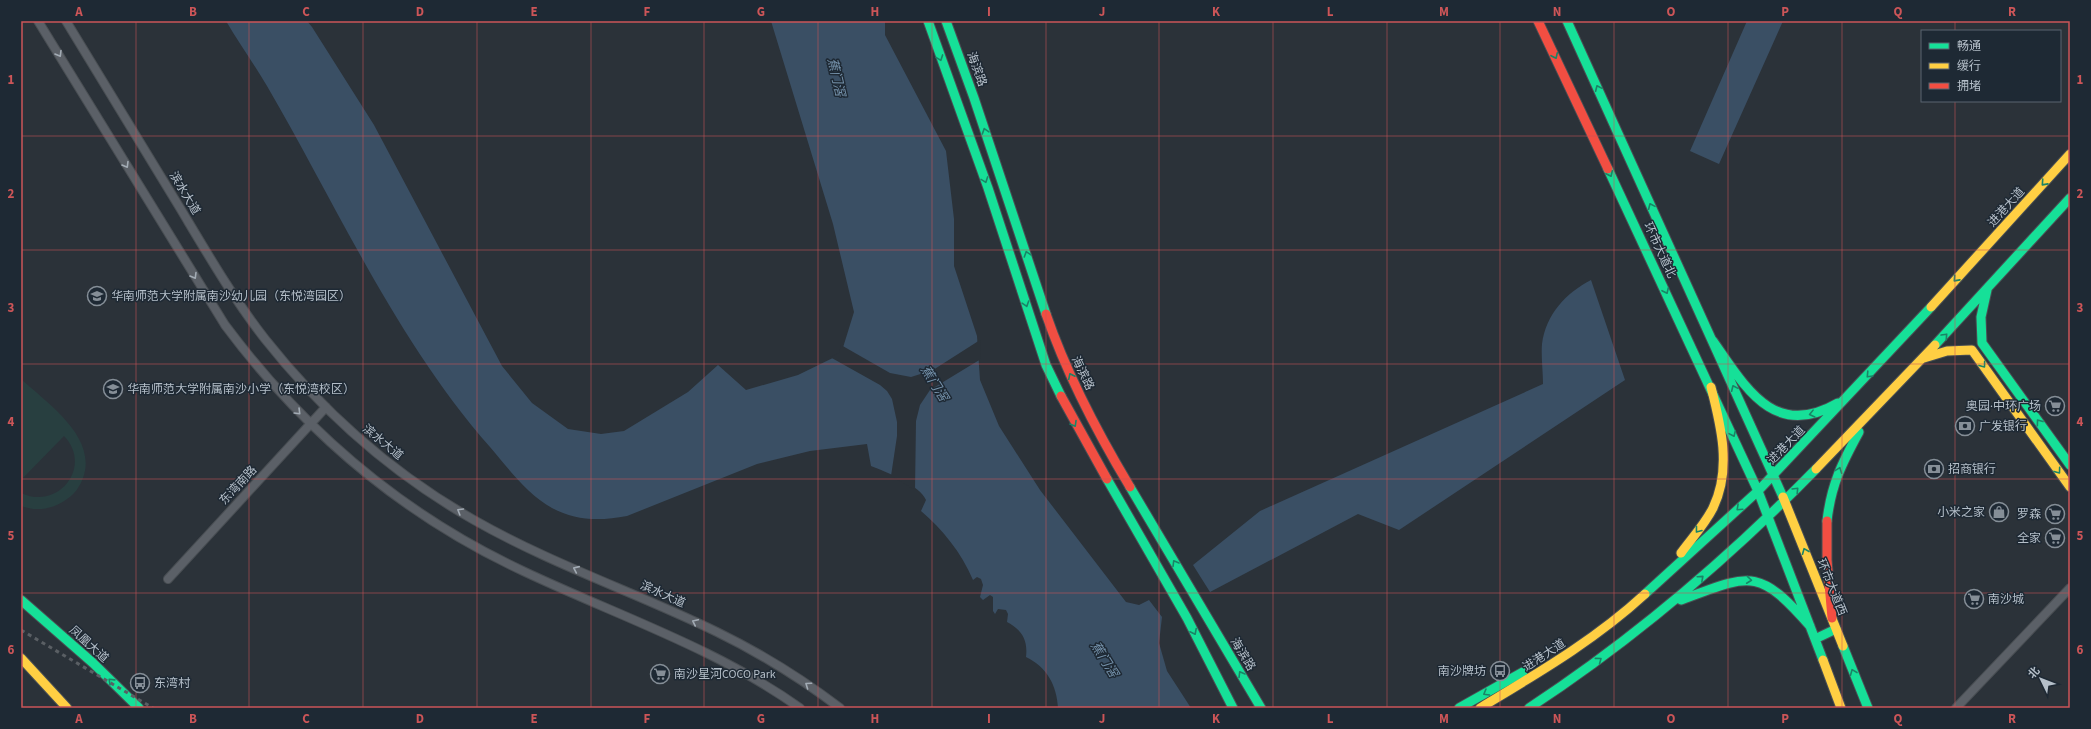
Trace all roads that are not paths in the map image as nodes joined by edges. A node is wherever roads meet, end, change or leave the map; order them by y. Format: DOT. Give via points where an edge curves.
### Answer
graph roads {
  1 [pos="38,21"];
  2 [pos="66,21"];
  3 [pos="928,21"];
  4 [pos="946,21"];
  5 [pos="1538,21"];
  6 [pos="1567,21"];
  7 [pos="2070,154"];
  8 [pos="2070,198"];
  9 [pos="1987,290"];
  10 [pos="1713,341"];
  11 [pos="1924,358"];
  12 [pos="1711,387"];
  13 [pos="1847,398"];
  14 [pos="326,407"];
  15 [pos="1870,415"];
  16 [pos="310,424"];
  17 [pos="2070,465"];
  18 [pos="1774,475"];
  19 [pos="2070,487"];
  20 [pos="1758,491"];
  21 [pos="1785,502"];
  22 [pos="1769,517"];
  23 [pos="168,579"];
  24 [pos="1657,583"];
  25 [pos="2070,588"];
  26 [pos="21,600"];
  27 [pos="1673,603"];
  28 [pos="1627,610"];
  29 [pos="1832,618"];
  30 [pos="1810,626"];
  31 [pos="1836,629"];
  32 [pos="1630,636"];
  33 [pos="1815,639"];
  34 [pos="21,658"];
  35 [pos="1560,660"];
  36 [pos="21,667"];
  37 [pos="1568,684"];
  38 [pos="54,695"];
  39 [pos="67,708"];
  40 [pos="139,708"];
  41 [pos="800,708"];
  42 [pos="840,708"];
  43 [pos="1233,708"];
  44 [pos="1261,708"];
  45 [pos="1459,708"];
  46 [pos="1480,708"];
  47 [pos="1529,708"];
  48 [pos="1540,708"];
  49 [pos="1841,708"];
  50 [pos="1868,708"];
  51 [pos="1956,708"];
  1 -- 16 [label="street, one-way" via="225,324 269,381"];
  2 -- 14 [label="street, 滨水大道" via="240,305 287,366"];
  3 -- 43 [label="main road, one-way" via="988,188 1046,365 1070,416 1176,597"];
  44 -- 4 [label="main road, 海滨路, one-way" via="1107,448 1059,352"];
  5 -- 12 [label="main road, 环市大道北, one-way"];
  10 -- 6 [label="main road, 环市大道北, one-way"];
  7 -- 13 [label="main road, 进港大道, one-way"];
  8 -- 9 [label="main road"];
  11 -- 9 [label="main road, one-way"];
  17 -- 9 [label="main road, one-way" via="1982,343 1981,317"];
  13 -- 10 [label="main road, one-way" via="1815,414 1798,417 1782,415 1764,405"];
  18 -- 10 [label="main road, 环市大道北, one-way"];
  11 -- 15 [label="main road"];
  11 -- 19 [label="main road, one-way" via="1947,351 1972,350"];
  12 -- 20 [label="main road, 环市大道北, one-way"];
  12 -- 24 [label="main road, one-way" via="1722,439 1722,483 1716,502 1703,524"];
  13 -- 18 [label="main road, 进港大道"];
  14 -- 16 [label="street, 东湾南路"];
  42 -- 14 [label="street, 滨水大道, one-way" via="776,664 725,636 534,551 472,519 386,461"];
  21 -- 15 [label="main road, one-way"];
  29 -- 15 [label="main road, one-way" via="1825,534 1827,510 1841,465"];
  16 -- 23 [label="street, 东湾南路"];
  16 -- 41 [label="street" via="372,479 418,513 461,539 524,572 709,654 764,684"];
  18 -- 20 [label="main road, 进港大道"];
  18 -- 21 [label="main road, 环市大道西"];
  20 -- 22 [label="main road"];
  20 -- 24 [label="main road, 进港大道, one-way"];
  21 -- 22 [label="main road"];
  29 -- 21 [label="main road, 环市大道西, one-way"];
  27 -- 22 [label="main road, one-way"];
  22 -- 30 [label="main road"];
  24 -- 28 [label="main road, 进港大道"];
  25 -- 51 [label="street"];
  40 -- 26 [label="main road, 凤凰大道, one-way" via="93,663"];
  27 -- 30 [label="main road, one-way" via="1745,578 1762,582 1775,589"];
  27 -- 32 [label="main road"];
  28 -- 32 [label="main road" via="1635,624"];
  28 -- 35 [label="main road, 进港大道"];
  29 -- 31 [label="main road, 环市大道西"];
  30 -- 33 [label="main road"];
  31 -- 33 [label="main road"];
  50 -- 31 [label="main road, 环市大道西, one-way"];
  37 -- 32 [label="main road, one-way"];
  33 -- 49 [label="main road"];
  34 -- 38 [label="main road"];
  35 -- 45 [label="main road, one-way" via="1525,671"];
  35 -- 46 [label="main road, 进港大道"];
  36 -- 38 [label="street"];
  37 -- 47 [label="main road"];
  37 -- 48 [label="main road"];
  38 -- 39 [label="main road"];
}
